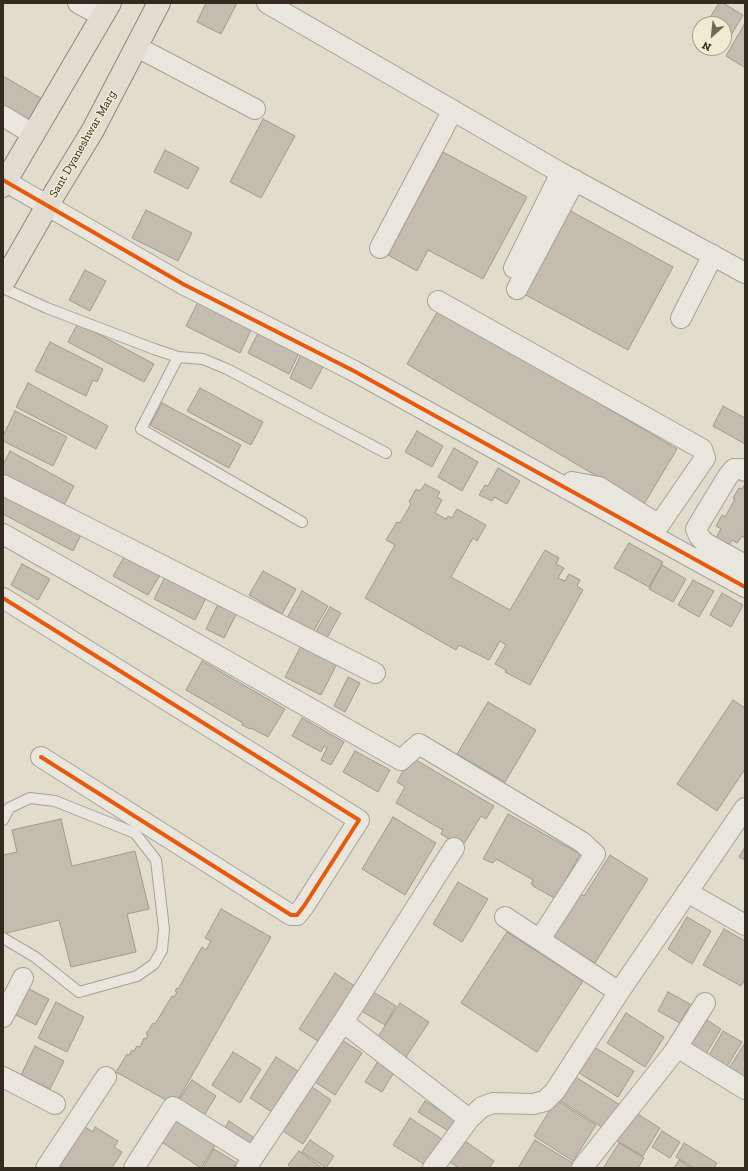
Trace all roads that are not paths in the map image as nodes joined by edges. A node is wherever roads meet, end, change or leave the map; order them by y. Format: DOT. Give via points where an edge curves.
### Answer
graph roads {
  1 [pos="78,3"];
  2 [pos="160,3"];
  3 [pos="267,3"];
  4 [pos="106,10"];
  5 [pos="137,46"];
  6 [pos="255,109"];
  7 [pos="453,110"];
  8 [pos="3,116"];
  9 [pos="33,134"];
  10 [pos="568,176"];
  11 [pos="4,183"];
  12 [pos="47,206"];
  13 [pos="380,248"];
  14 [pos="714,255"];
  15 [pos="745,273"];
  16 [pos="3,283"];
  17 [pos="512,285"];
  18 [pos="3,288"];
  19 [pos="438,301"];
  20 [pos="681,318"];
  21 [pos="178,358"];
  22 [pos="386,453"];
  23 [pos="745,471"];
  24 [pos="3,485"];
  25 [pos="567,489"];
  26 [pos="302,522"];
  27 [pos="3,534"];
  28 [pos="745,565"];
  29 [pos="745,587"];
  30 [pos="3,598"];
  31 [pos="375,673"];
  32 [pos="41,757"];
  33 [pos="745,808"];
  34 [pos="3,820"];
  35 [pos="454,848"];
  36 [pos="687,892"];
  37 [pos="505,917"];
  38 [pos="745,925"];
  39 [pos="3,938"];
  40 [pos="540,939"];
  41 [pos="23,978"];
  42 [pos="619,992"];
  43 [pos="705,1003"];
  44 [pos="3,1017"];
  45 [pos="343,1022"];
  46 [pos="677,1047"];
  47 [pos="3,1077"];
  48 [pos="106,1077"];
  49 [pos="745,1089"];
  50 [pos="55,1104"];
  51 [pos="469,1119"];
  52 [pos="249,1163"];
  53 [pos="587,1166"];
  54 [pos="46,1168"];
  55 [pos="134,1168"];
  56 [pos="433,1168"];
  1 -- 4 [label="street"];
  2 -- 5 [label="main road, Sant Dyaneshwar Marg"];
  3 -- 7 [label="street"];
  4 -- 9 [label="main road"];
  5 -- 6 [label="street"];
  5 -- 12 [label="main road, Sant Dyaneshwar Marg" via="93,130"];
  7 -- 10 [label="street"];
  7 -- 13 [label="street"];
  8 -- 9 [label="street"];
  9 -- 11 [label="main road"];
  10 -- 14 [label="street"];
  10 -- 17 [label="street"];
  11 -- 12 [label="street"];
  12 -- 16 [label="main road, Sant Dyaneshwar Marg"];
  12 -- 25 [label="street" via="183,284 354,371"];
  14 -- 15 [label="street"];
  14 -- 20 [label="street"];
  18 -- 21 [label="lane" via="47,308"];
  19 -- 25 [label="street" via="702,449 705,458 659,525 599,487 572,482"];
  21 -- 22 [label="lane" via="203,360 228,369"];
  21 -- 26 [label="lane" via="141,429"];
  23 -- 28 [label="street" via="734,469 728,476 696,530 705,543"];
  24 -- 31 [label="street"];
  25 -- 29 [label="street"];
  27 -- 40 [label="street" via="401,760 419,744 582,842 595,854"];
  30 -- 32 [label="street" via="359,820 304,906 297,915 291,915"];
  33 -- 36 [label="street"];
  34 -- 39 [label="lane" via="9,808 30,798 55,801 135,833 156,860 164,929 162,950 154,964 137,976 79,992 35,957"];
  35 -- 45 [label="street"];
  36 -- 38 [label="street"];
  36 -- 42 [label="street"];
  37 -- 40 [label="street"];
  40 -- 42 [label="street"];
  41 -- 44 [label="street"];
  42 -- 51 [label="street" via="555,1091 545,1101 533,1104 493,1103"];
  43 -- 46 [label="street"];
  45 -- 51 [label="street"];
  45 -- 52 [label="street"];
  46 -- 49 [label="street"];
  46 -- 53 [label="street"];
  47 -- 50 [label="street"];
  48 -- 54 [label="street"];
  51 -- 56 [label="street"];
  52 -- 55 [label="street" via="173,1107"];
}
